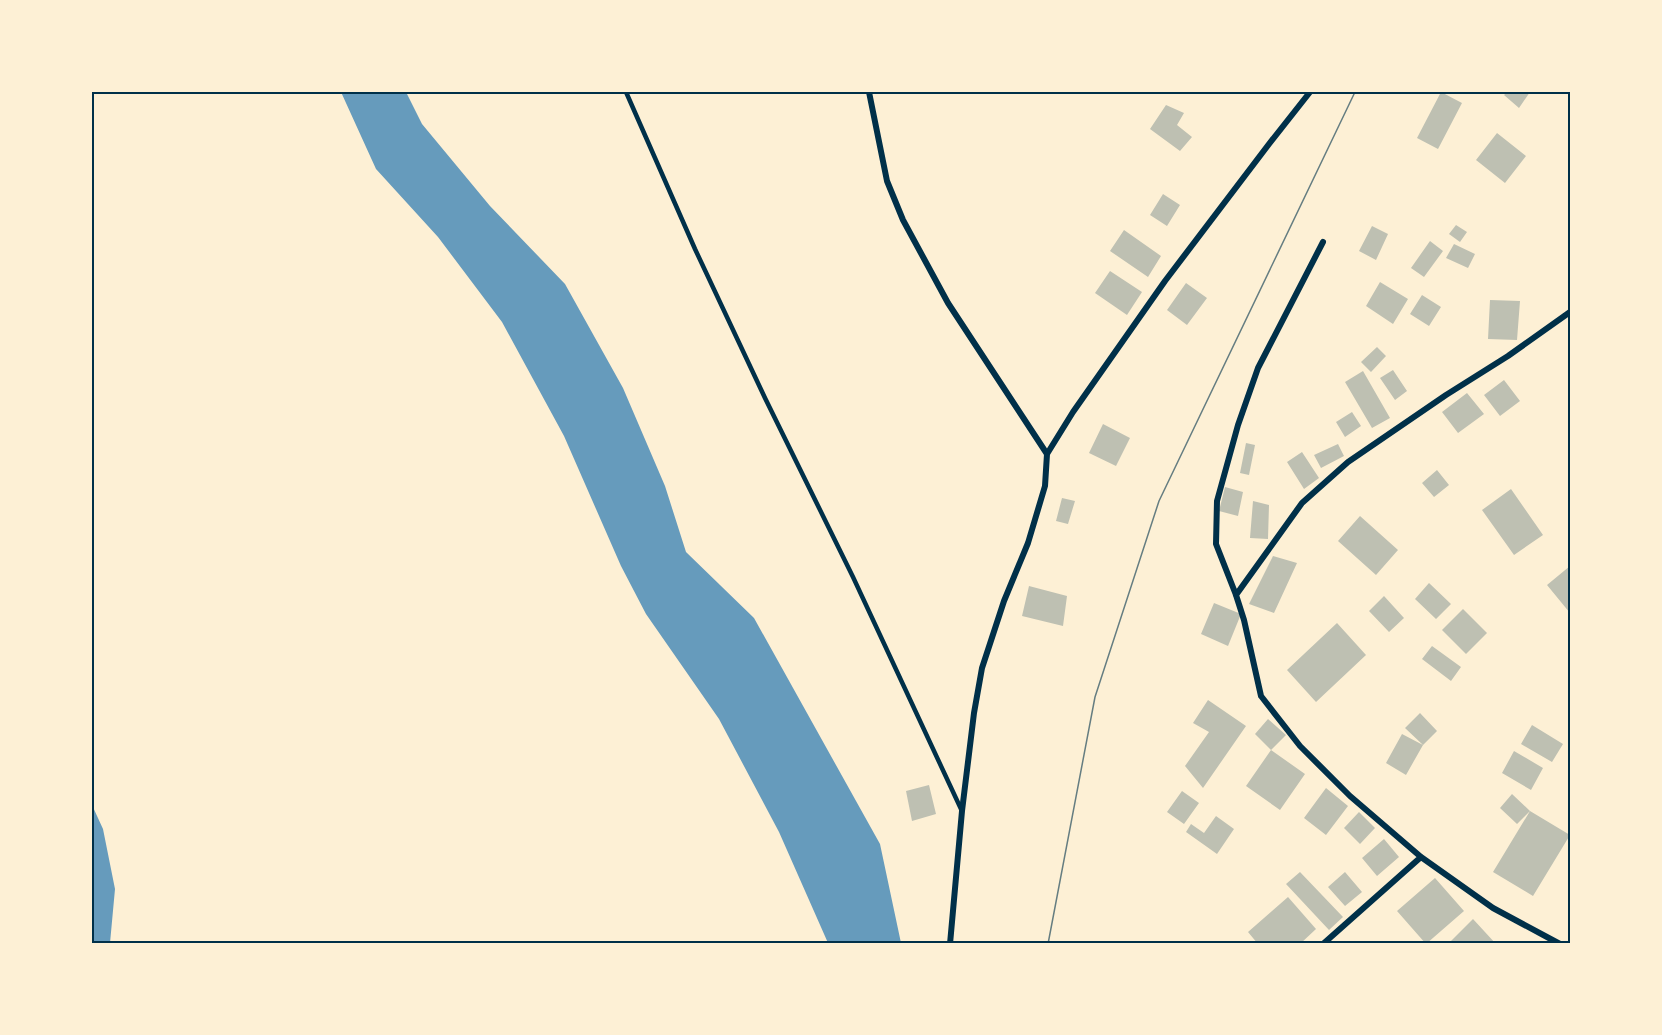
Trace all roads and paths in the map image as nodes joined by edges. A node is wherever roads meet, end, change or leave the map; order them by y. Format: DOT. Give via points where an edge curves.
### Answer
graph roads {
  1 [pos="626,92"];
  2 [pos="869,92"];
  3 [pos="1310,92"];
  4 [pos="1323,242"];
  5 [pos="1570,312"];
  6 [pos="1047,454"];
  7 [pos="1236,595"];
  8 [pos="962,811"];
  9 [pos="1422,857"];
  10 [pos="950,944"];
  11 [pos="1323,944"];
  12 [pos="1560,944"];
  1 -- 8 [label="lane" via="700,260"];
  2 -- 6 [label="street" via="887,181 903,220 948,303"];
  3 -- 6 [label="street" via="1165,281"];
  4 -- 7 [label="street" via="1258,368 1217,501 1216,544"];
  5 -- 7 [label="street" via="1348,462 1302,503"];
  6 -- 8 [label="street" via="1045,486 1028,543 982,668"];
  7 -- 9 [label="street" via="1261,696 1300,746 1350,796"];
  8 -- 10 [label="street"];
  9 -- 11 [label="street"];
  9 -- 12 [label="street" via="1493,908"];
}
